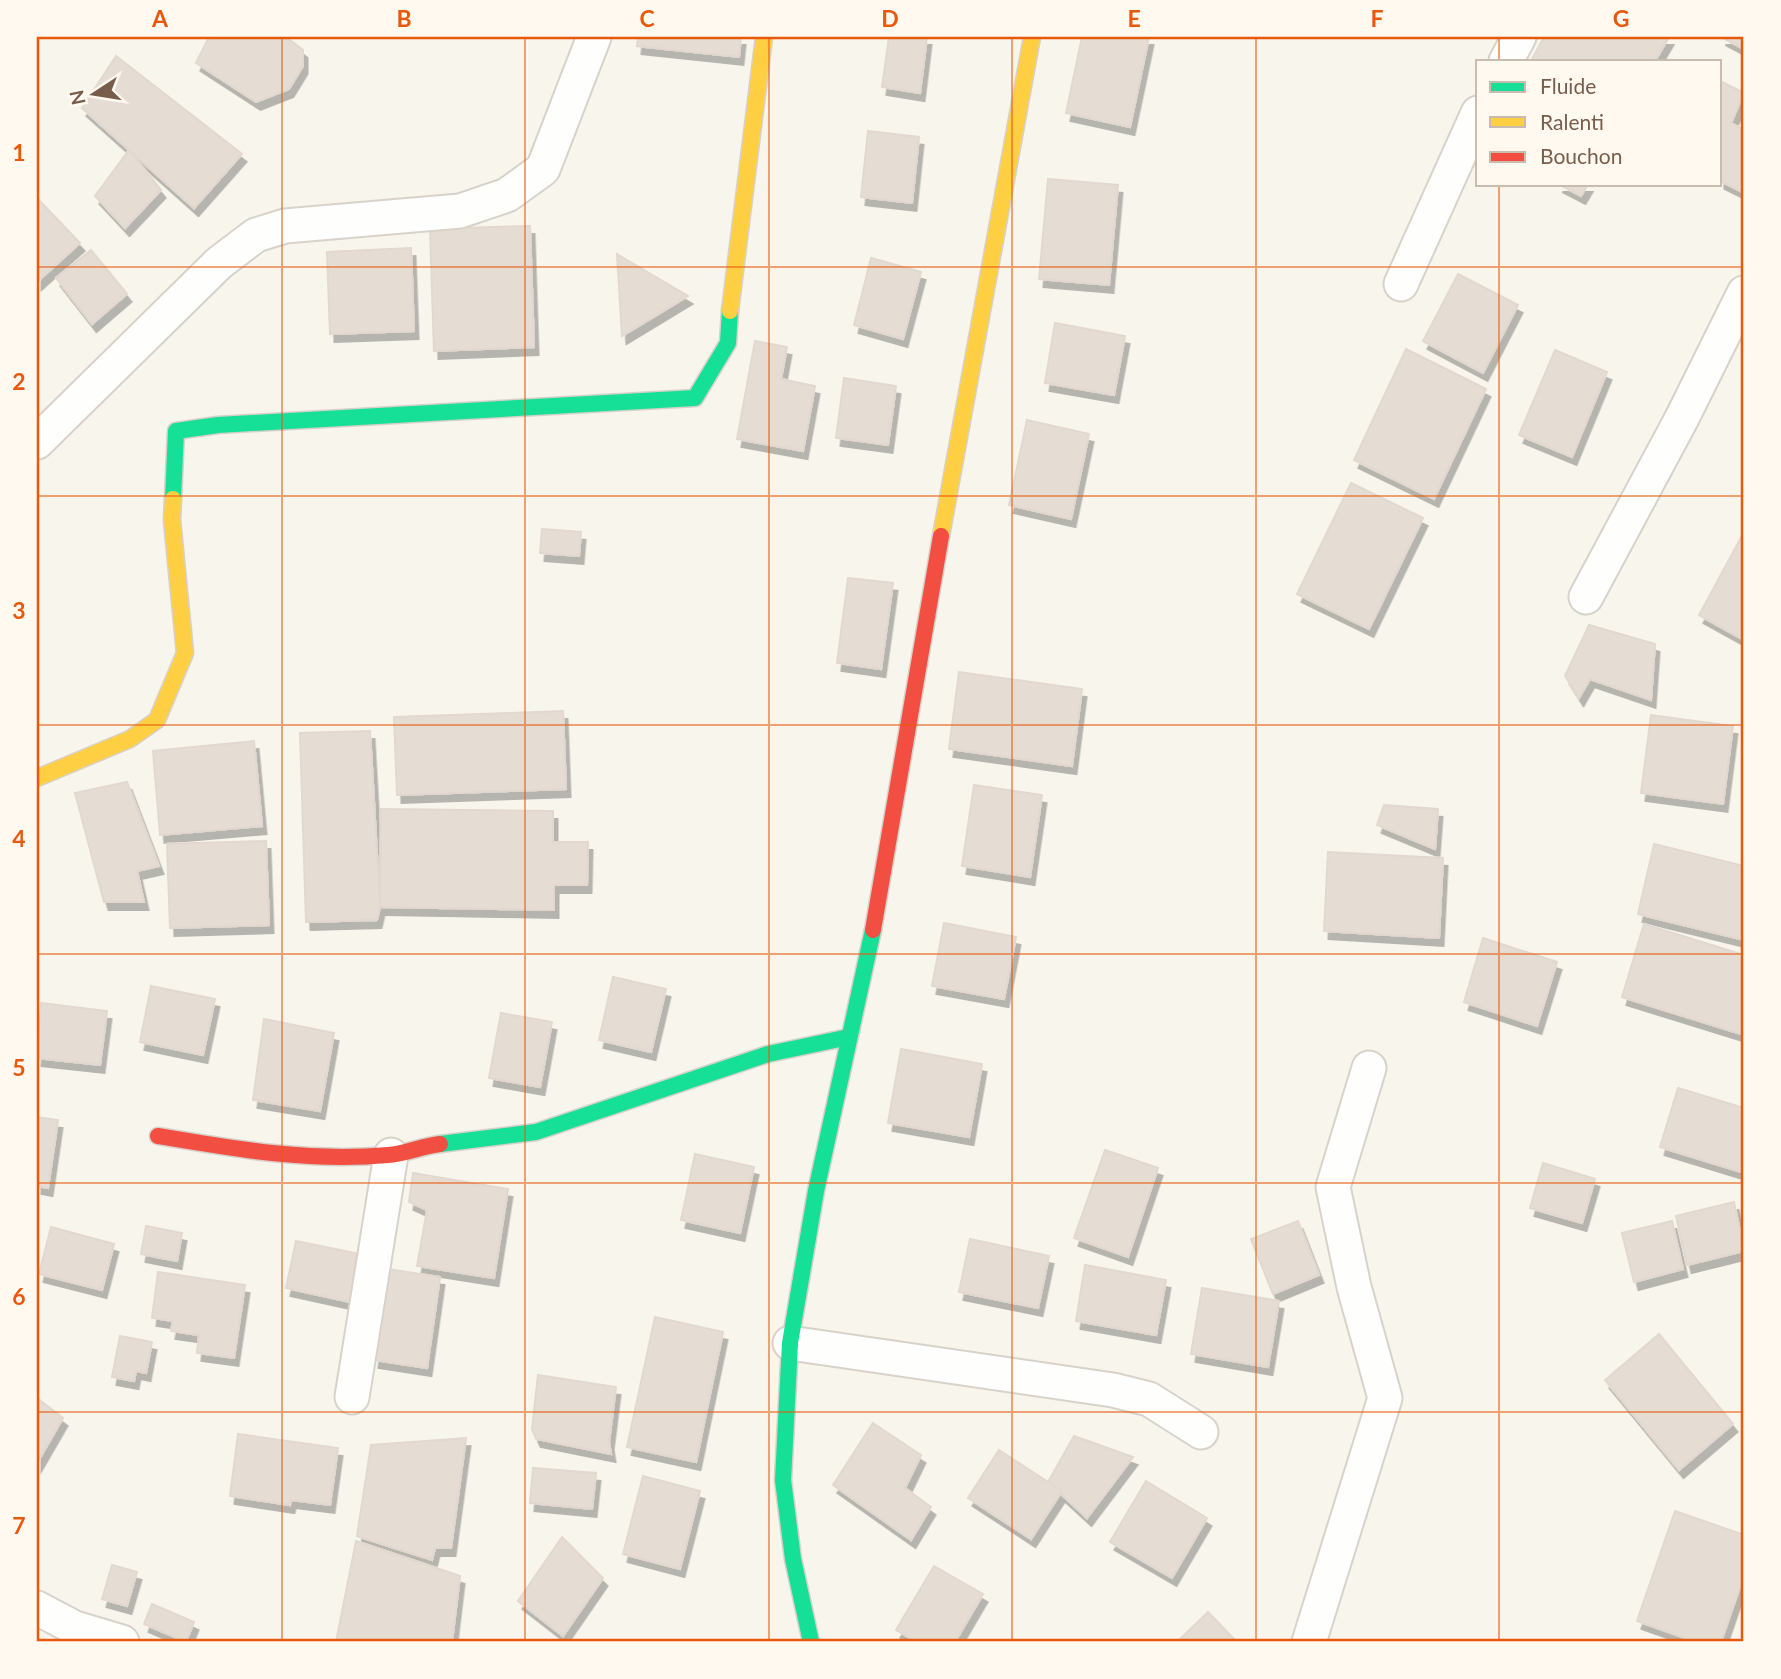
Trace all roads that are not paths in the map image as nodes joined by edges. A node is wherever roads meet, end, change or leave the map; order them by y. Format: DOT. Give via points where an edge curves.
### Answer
graph roads {
  1 [pos="594,37"];
  2 [pos="764,37"];
  3 [pos="1032,37"];
  4 [pos="1519,37"];
  5 [pos="1507,60"];
  6 [pos="1476,117"];
  7 [pos="1401,284"];
  8 [pos="1744,293"];
  9 [pos="37,442"];
  10 [pos="1586,597"];
  11 [pos="37,778"];
  12 [pos="849,1037"];
  13 [pos="1369,1068"];
  14 [pos="158,1136"];
  15 [pos="391,1155"];
  16 [pos="790,1343"];
  17 [pos="352,1397"];
  18 [pos="1201,1432"];
  19 [pos="37,1608"];
  20 [pos="122,1642"];
  21 [pos="811,1642"];
  22 [pos="1309,1642"];
  1 -- 9 [label="street" via="543,169 507,195 460,211 285,226 256,235 219,263"];
  2 -- 11 [label="street" via="728,343 695,398 176,431 172,520 185,653 157,720 130,740"];
  3 -- 12 [label="street" via="883,882"];
  4 -- 5 [label="street"];
  6 -- 7 [label="street"];
  8 -- 10 [label="street"];
  12 -- 15 [label="street" via="768,1055 536,1132"];
  12 -- 16 [label="street"];
  13 -- 22 [label="street" via="1333,1187 1354,1287 1385,1398"];
  14 -- 15 [label="street" via="267,1156"];
  15 -- 17 [label="street"];
  16 -- 18 [label="street" via="1113,1390 1149,1399"];
  16 -- 21 [label="street" via="783,1480 793,1559"];
  19 -- 20 [label="street" via="75,1628"];
}
